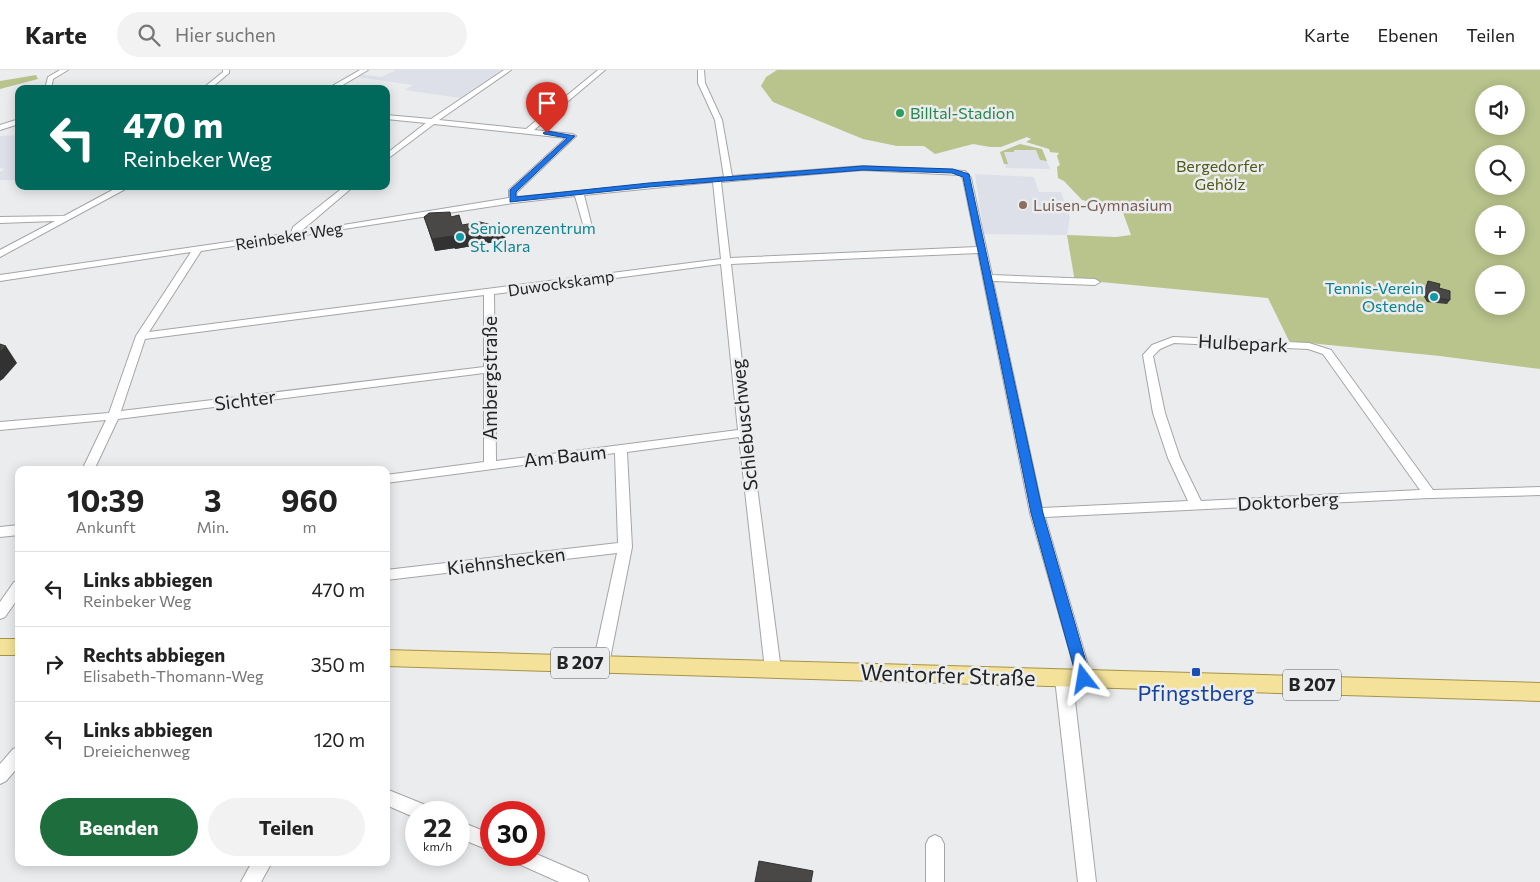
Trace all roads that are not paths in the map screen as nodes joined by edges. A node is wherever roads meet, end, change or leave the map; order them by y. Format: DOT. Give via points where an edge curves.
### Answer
graph roads {
  1 [pos="65,70"];
  2 [pos="234,70"];
  3 [pos="365,70"];
  4 [pos="508,70"];
  5 [pos="602,70"];
  6 [pos="701,70"];
  7 [pos="226,72"];
  8 [pos="49,85"];
  9 [pos="210,85"];
  10 [pos="337,85"];
  11 [pos="390,117"];
  12 [pos="15,122"];
  13 [pos="432,122"];
  14 [pos="0,128"];
  15 [pos="528,131"];
  16 [pos="390,155"];
  17 [pos="722,179"];
  18 [pos="119,190"];
  19 [pos="345,190"];
  20 [pos="579,193"];
  21 [pos="513,200"];
  22 [pos="66,218"];
  23 [pos="0,220"];
  24 [pos="589,231"];
  25 [pos="295,235"];
  26 [pos="197,250"];
  27 [pos="982,250"];
  28 [pos="0,254"];
  29 [pos="726,261"];
  30 [pos="0,278"];
  31 [pos="988,278"];
  32 [pos="1095,282"];
  33 [pos="489,293"];
  34 [pos="141,336"];
  35 [pos="491,369"];
  36 [pos="114,416"];
  37 [pos="0,426"];
  38 [pos="744,433"];
  39 [pos="621,449"];
  40 [pos="490,464"];
  41 [pos="90,466"];
  42 [pos="390,477"];
  43 [pos="1540,491"];
  44 [pos="1430,494"];
  45 [pos="1197,506"];
  46 [pos="1037,513"];
  47 [pos="15,530"];
  48 [pos="0,532"];
  49 [pos="626,547"];
  50 [pos="390,575"];
  51 [pos="15,592"];
  52 [pos="0,613"];
  53 [pos="0,647"];
  54 [pos="15,647"];
  55 [pos="390,658"];
  56 [pos="601,664"];
  57 [pos="773,670"];
  58 [pos="1062,679"];
  59 [pos="1084,679"];
  60 [pos="1540,692"];
  61 [pos="15,759"];
  62 [pos="0,776"];
  63 [pos="390,799"];
  64 [pos="405,805"];
  65 [pos="935,844"];
  66 [pos="260,866"];
  67 [pos="543,866"];
  68 [pos="250,882"];
  69 [pos="580,882"];
  70 [pos="935,882"];
  71 [pos="1086,882"];
  1 -- 8 [label="street" via="50,78"];
  2 -- 7 [label="street"];
  3 -- 10 [label="street"];
  4 -- 13 [label="street"];
  5 -- 15 [label="street"];
  6 -- 17 [label="street, Schlebuschweg" via="700,83 717,112"];
  7 -- 9 [label="street"];
  11 -- 13 [label="street"];
  12 -- 14 [label="street"];
  13 -- 15 [label="street"];
  13 -- 16 [label="street"];
  15 -- 21 [label="street" via="572,136 512,192"];
  17 -- 20 [label="street, Reinbeker Weg"];
  17 -- 27 [label="street, Reinbeker Weg" via="863,168 963,173 967,178"];
  17 -- 29 [label="street, Schlebuschweg"];
  18 -- 22 [label="street"];
  19 -- 25 [label="street" via="296,229"];
  20 -- 21 [label="street, Reinbeker Weg"];
  20 -- 24 [label="street"];
  21 -- 25 [label="street, Reinbeker Weg"];
  22 -- 23 [label="street"];
  22 -- 28 [label="street"];
  25 -- 26 [label="street, Reinbeker Weg"];
  26 -- 30 [label="street, Reinbeker Weg"];
  26 -- 34 [label="street"];
  27 -- 29 [label="street, Duwockskamp"];
  27 -- 31 [label="street"];
  29 -- 33 [label="street, Duwockskamp"];
  29 -- 38 [label="street, Schlebuschweg"];
  31 -- 32 [label="street"];
  31 -- 46 [label="street"];
  33 -- 34 [label="street, Duwockskamp"];
  33 -- 35 [label="street, Ambergstraße"];
  34 -- 36 [label="street"];
  35 -- 36 [label="street, Sichter"];
  35 -- 40 [label="street, Ambergstraße"];
  36 -- 37 [label="street, Sichter"];
  36 -- 41 [label="street"];
  38 -- 39 [label="street, Am Baum"];
  38 -- 57 [label="street, Schlebuschweg"];
  39 -- 40 [label="street, Am Baum"];
  39 -- 49 [label="street"];
  40 -- 42 [label="street, Am Baum"];
  43 -- 44 [label="street, Doktorberg"];
  44 -- 45 [label="street, Doktorberg"];
  44 -- 45 [label="street, Hulbepark" via="1326,352 1309,346 1173,340 1156,347 1148,356 1159,413 1174,458"];
  45 -- 46 [label="street, Doktorberg"];
  46 -- 59 [label="street"];
  47 -- 48 [label="street"];
  49 -- 50 [label="street, Kiehnshecken"];
  49 -- 56 [label="street"];
  51 -- 52 [label="street"];
  53 -- 54 [label="main road"];
  55 -- 56 [label="main road, Wentorfer Straße / B 207"];
  56 -- 57 [label="main road, Wentorfer Straße / B 207"];
  57 -- 58 [label="main road, Wentorfer Straße / B 207"];
  58 -- 59 [label="main road, Wentorfer Straße / B 207"];
  58 -- 71 [label="street"];
  59 -- 60 [label="main road, Wentorfer Straße / B 207"];
  61 -- 62 [label="street"];
  63 -- 64 [label="street"];
  65 -- 70 [label="street"];
  66 -- 68 [label="street"];
  67 -- 69 [label="street"];
}
